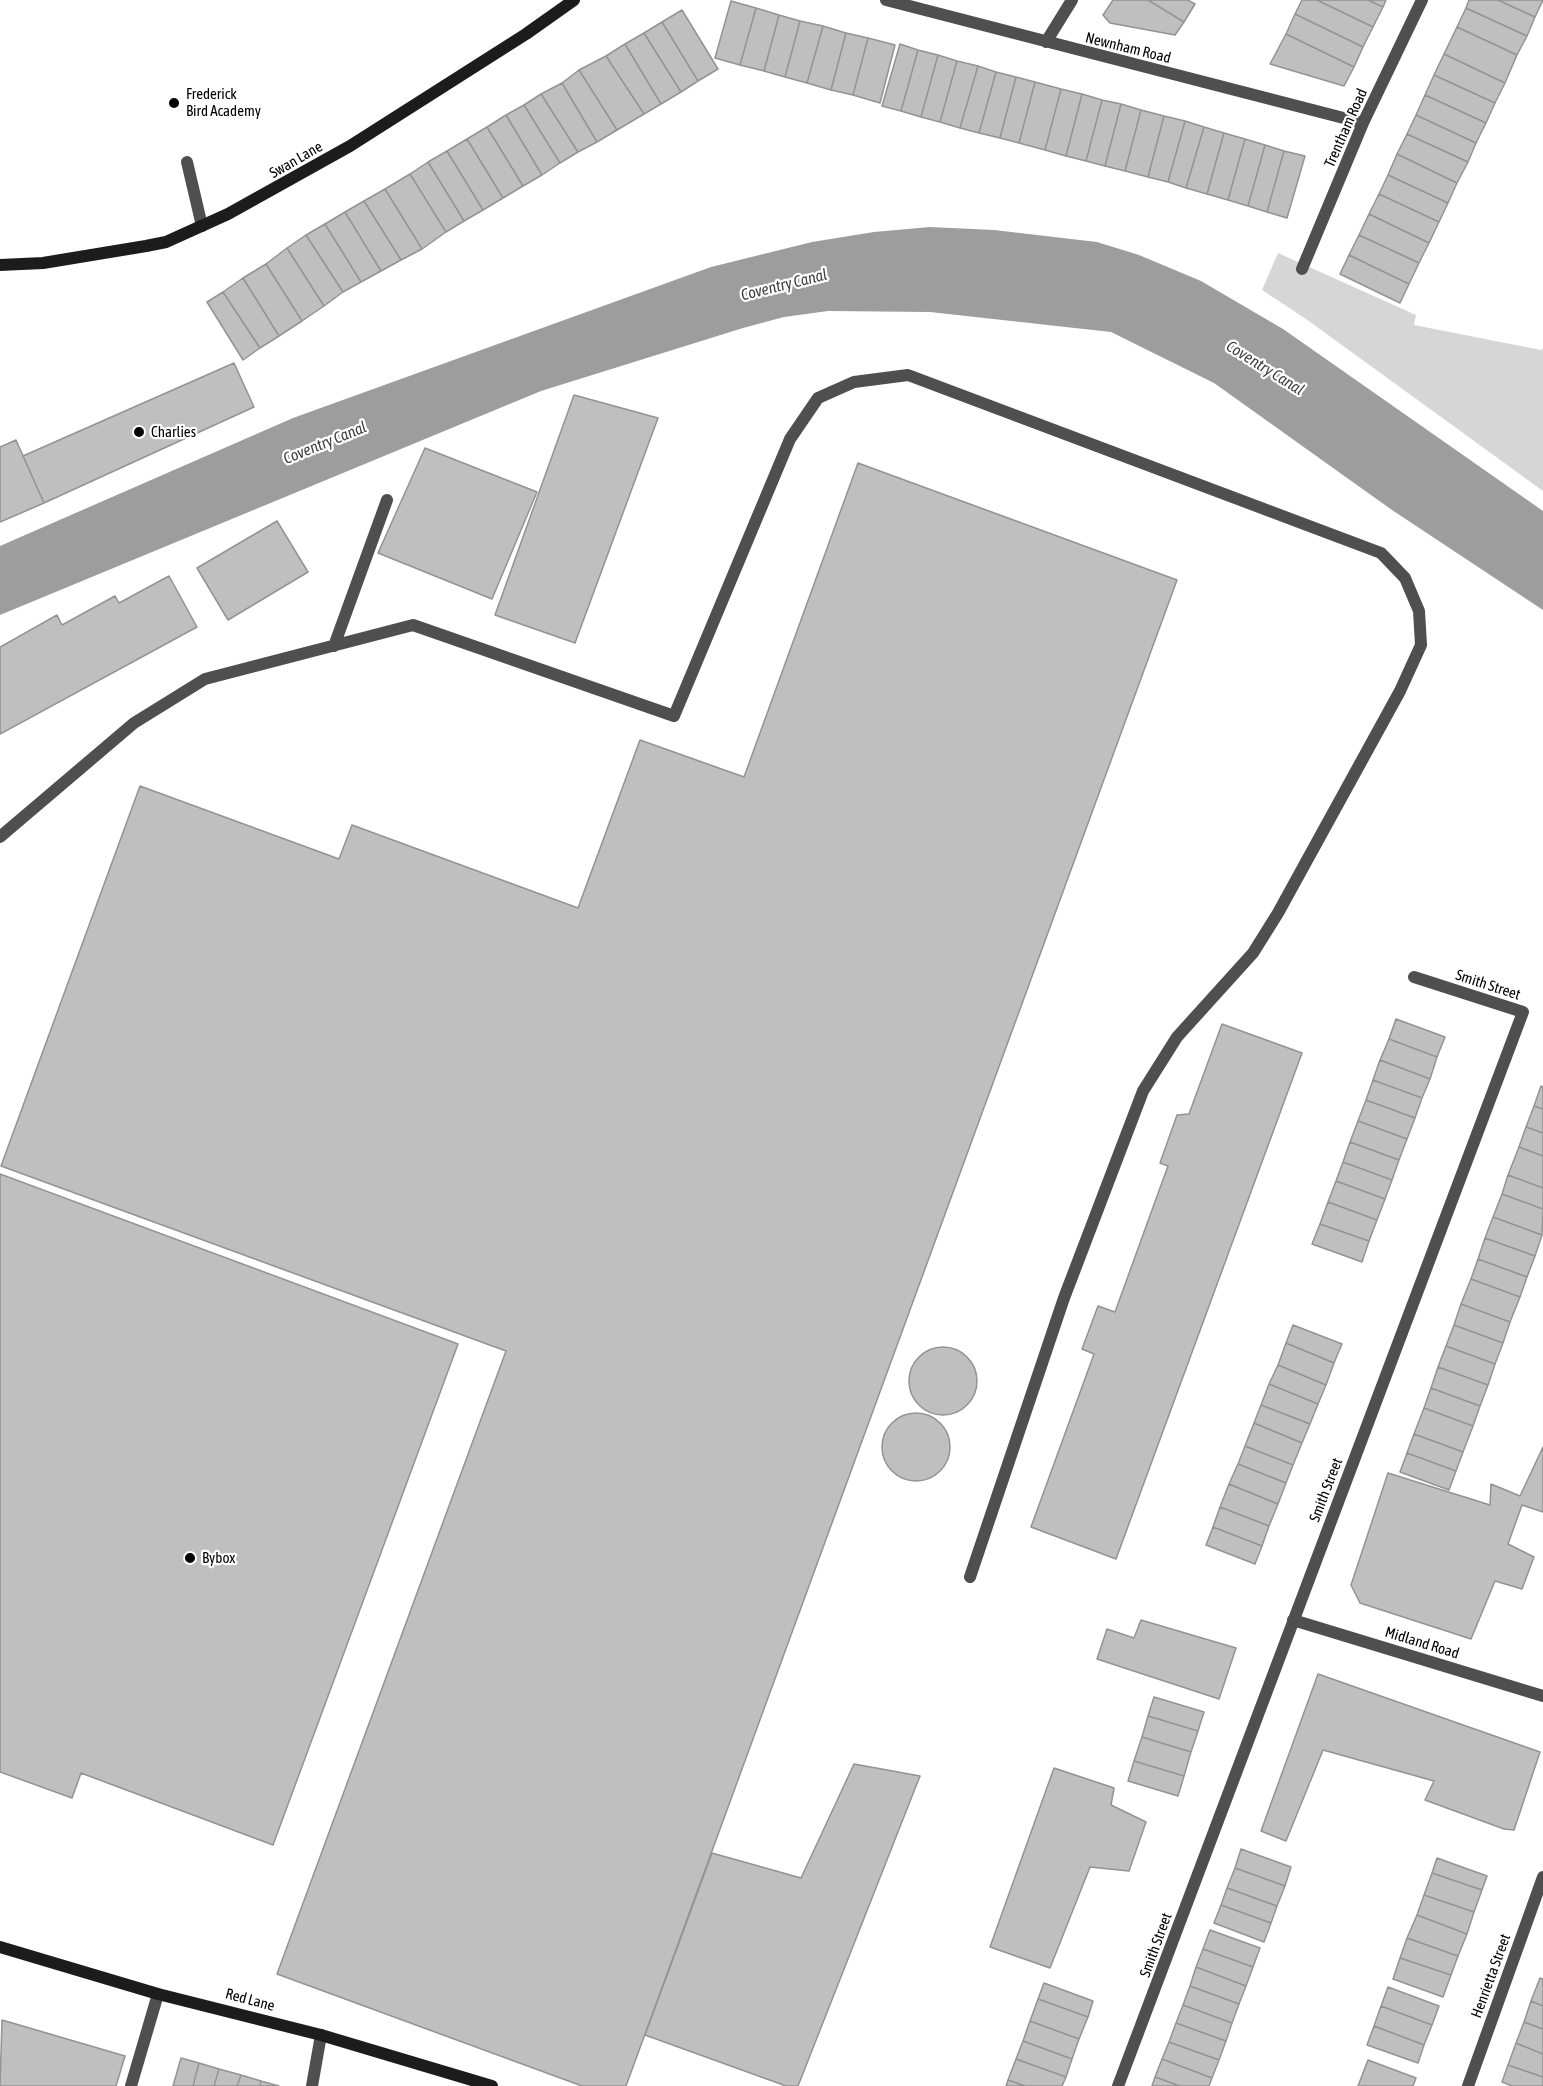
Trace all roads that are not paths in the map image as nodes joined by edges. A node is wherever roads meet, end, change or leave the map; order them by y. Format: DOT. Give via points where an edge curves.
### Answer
graph roads {
  1 [pos="574,0"];
  2 [pos="886,0"];
  3 [pos="1072,0"];
  4 [pos="1422,0"];
  5 [pos="1046,42"];
  6 [pos="1363,123"];
  7 [pos="187,162"];
  8 [pos="202,226"];
  9 [pos="0,265"];
  10 [pos="1302,268"];
  11 [pos="387,500"];
  12 [pos="334,646"];
  13 [pos="0,837"];
  14 [pos="1414,976"];
  15 [pos="970,1576"];
  16 [pos="1293,1620"];
  17 [pos="1543,1696"];
  18 [pos="1543,1877"];
  19 [pos="0,1947"];
  20 [pos="158,1994"];
  21 [pos="321,2035"];
  22 [pos="131,2086"];
  23 [pos="312,2086"];
  24 [pos="492,2086"];
  25 [pos="1118,2086"];
  26 [pos="1468,2086"];
  1 -- 8 [label="street, Swan Lane" via="350,146"];
  2 -- 5 [label="street, Newnham Road"];
  3 -- 5 [label="street"];
  4 -- 6 [label="street, Trentham Road"];
  5 -- 6 [label="street, Newnham Road"];
  6 -- 10 [label="street, Trentham Road"];
  7 -- 8 [label="street"];
  8 -- 9 [label="street, Swan Lane" via="166,242 118,252"];
  11 -- 12 [label="street"];
  12 -- 13 [label="street" via="205,679 134,723"];
  12 -- 15 [label="street" via="413,625 674,716 790,439 801,422 818,398 854,382 908,375 1381,553 1405,578 1419,611 1421,645 1400,691 1272,923 1253,952 1177,1037 1143,1091 1064,1298"];
  14 -- 16 [label="street, Smith Street" via="1523,1012"];
  16 -- 17 [label="street, Midland Road"];
  16 -- 25 [label="street, Smith Street"];
  18 -- 26 [label="street, Henrietta Street"];
  19 -- 20 [label="street, Red Lane"];
  20 -- 21 [label="street, Red Lane"];
  20 -- 22 [label="street"];
  21 -- 23 [label="street"];
  21 -- 24 [label="street, Red Lane"];
}
